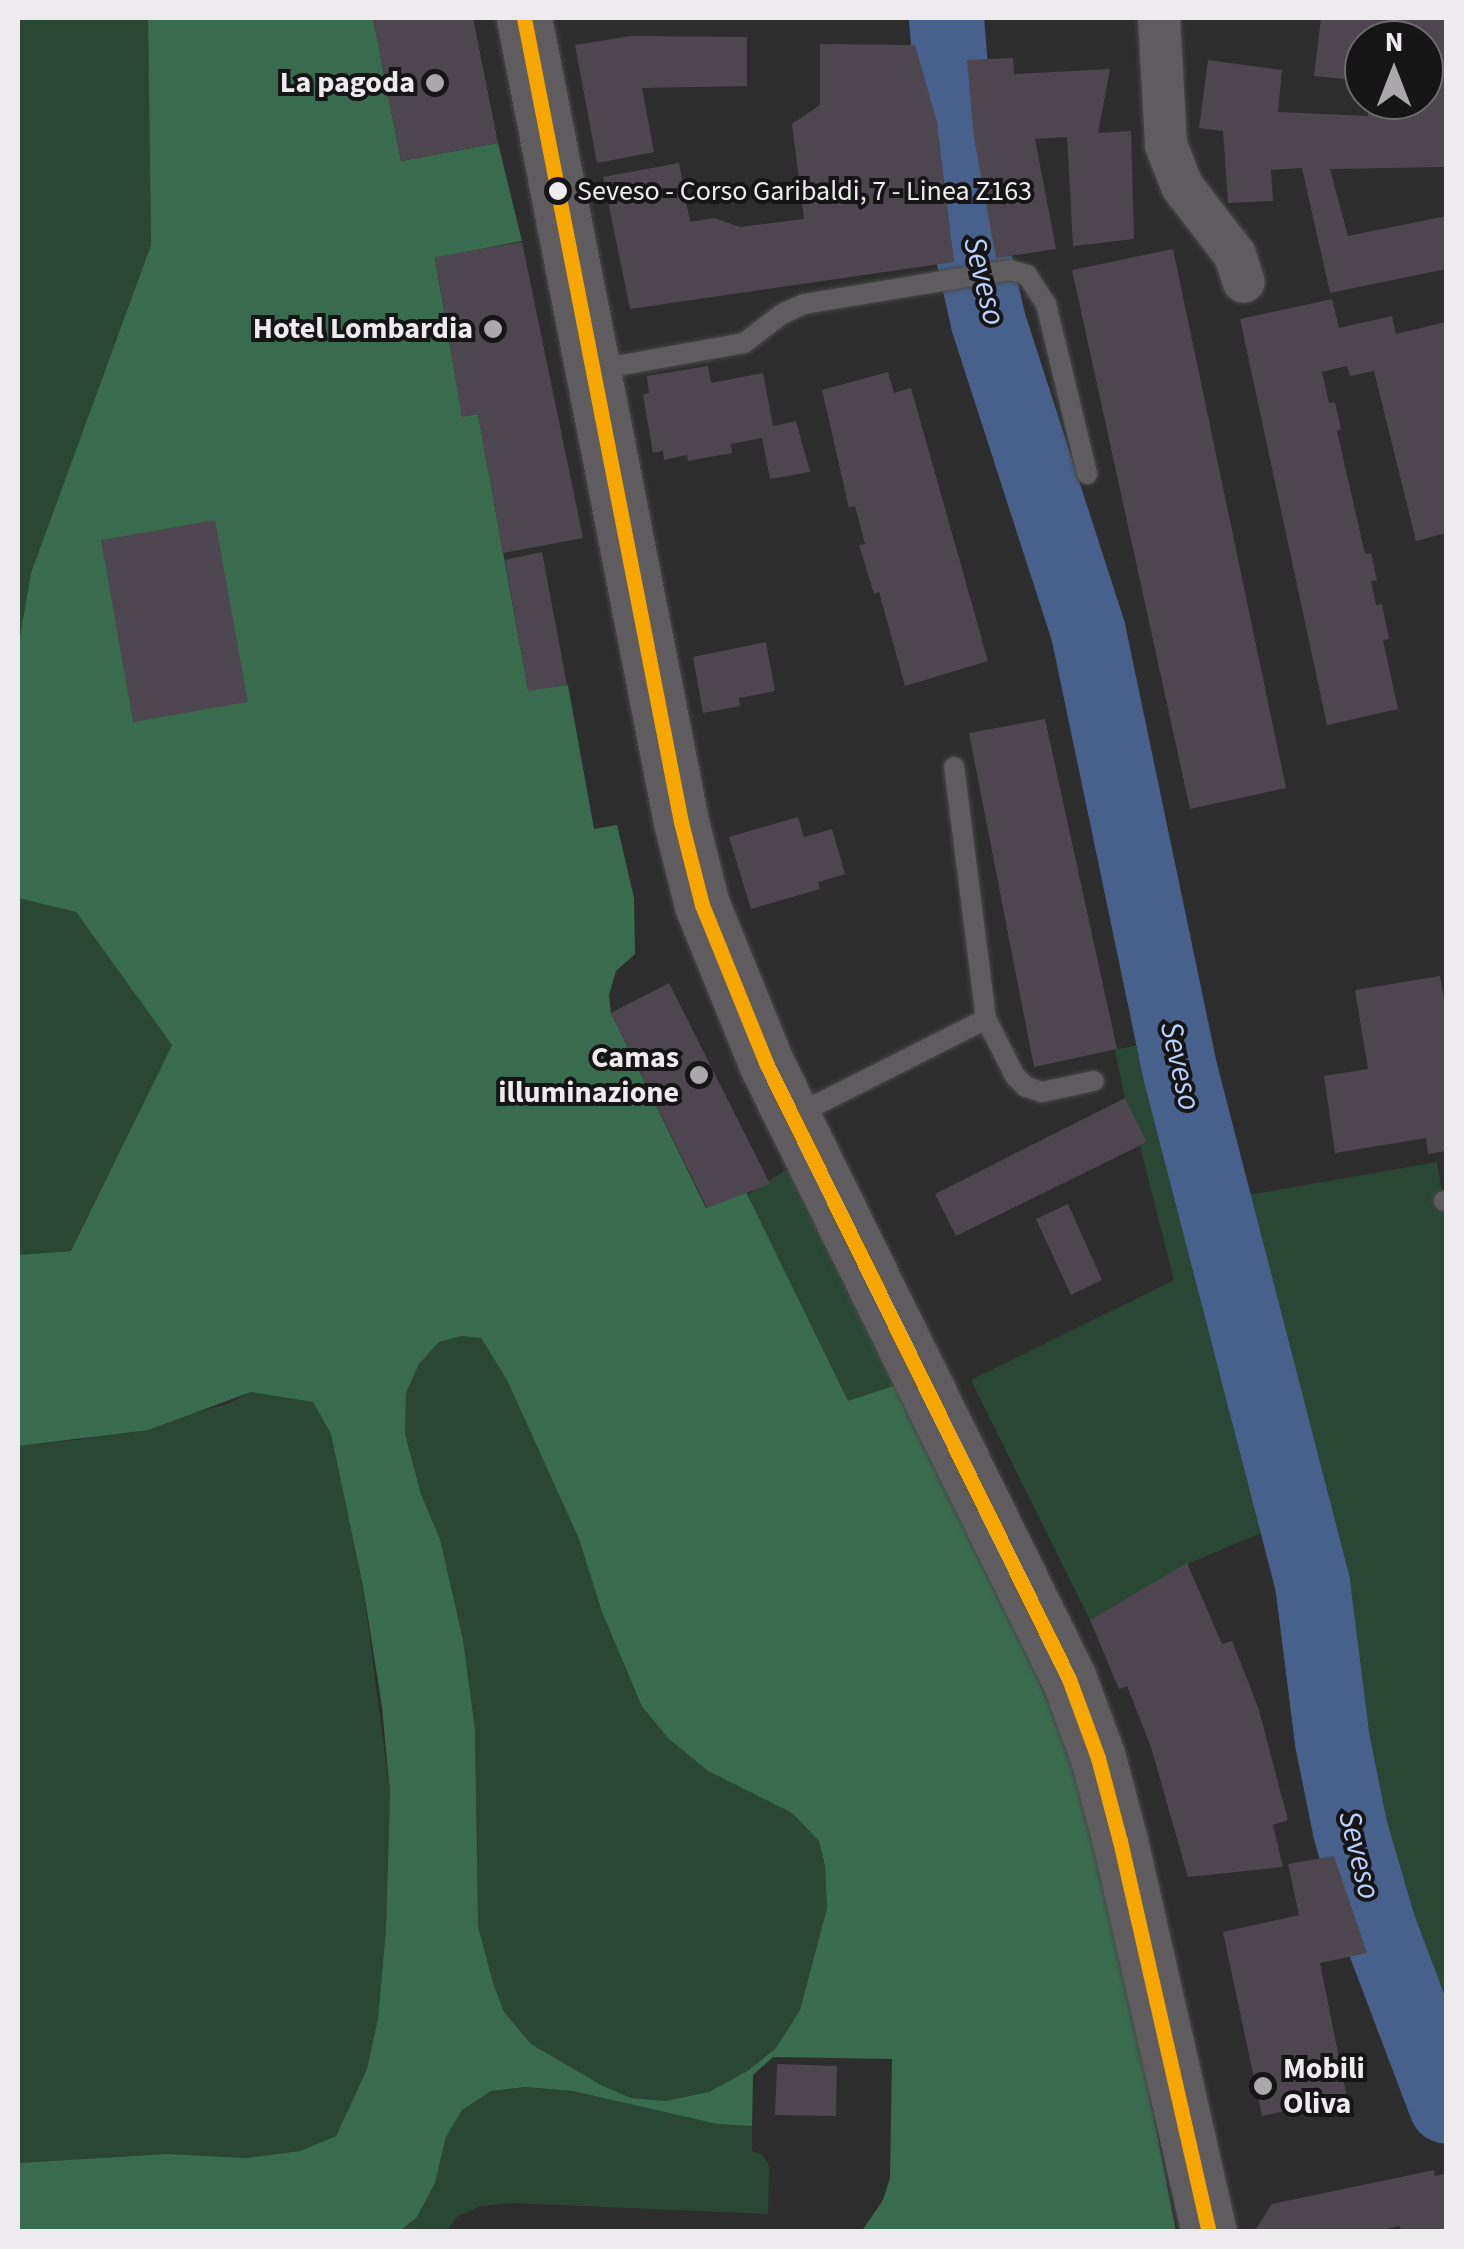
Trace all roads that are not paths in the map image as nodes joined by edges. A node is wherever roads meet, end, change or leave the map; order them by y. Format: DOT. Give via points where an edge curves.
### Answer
graph roads {
  1 [pos="524,18"];
  2 [pos="1160,18"];
  3 [pos="1244,282"];
  4 [pos="594,370"];
  5 [pos="1088,474"];
  6 [pos="954,767"];
  7 [pos="986,1018"];
  8 [pos="1094,1081"];
  9 [pos="792,1117"];
  10 [pos="1209,2232"];
  1 -- 4 [label="main road"];
  2 -- 3 [label="street" via="1166,145 1182,186 1236,255"];
  4 -- 5 [label="lane" via="744,343 804,304 1010,270 1028,275 1046,304"];
  4 -- 9 [label="main road" via="702,905"];
  6 -- 7 [label="lane"];
  7 -- 8 [label="lane" via="1026,1087 1042,1092"];
  7 -- 9 [label="lane"];
  9 -- 10 [label="main road" via="981,1495 1086,1727 1120,1841"];
}
